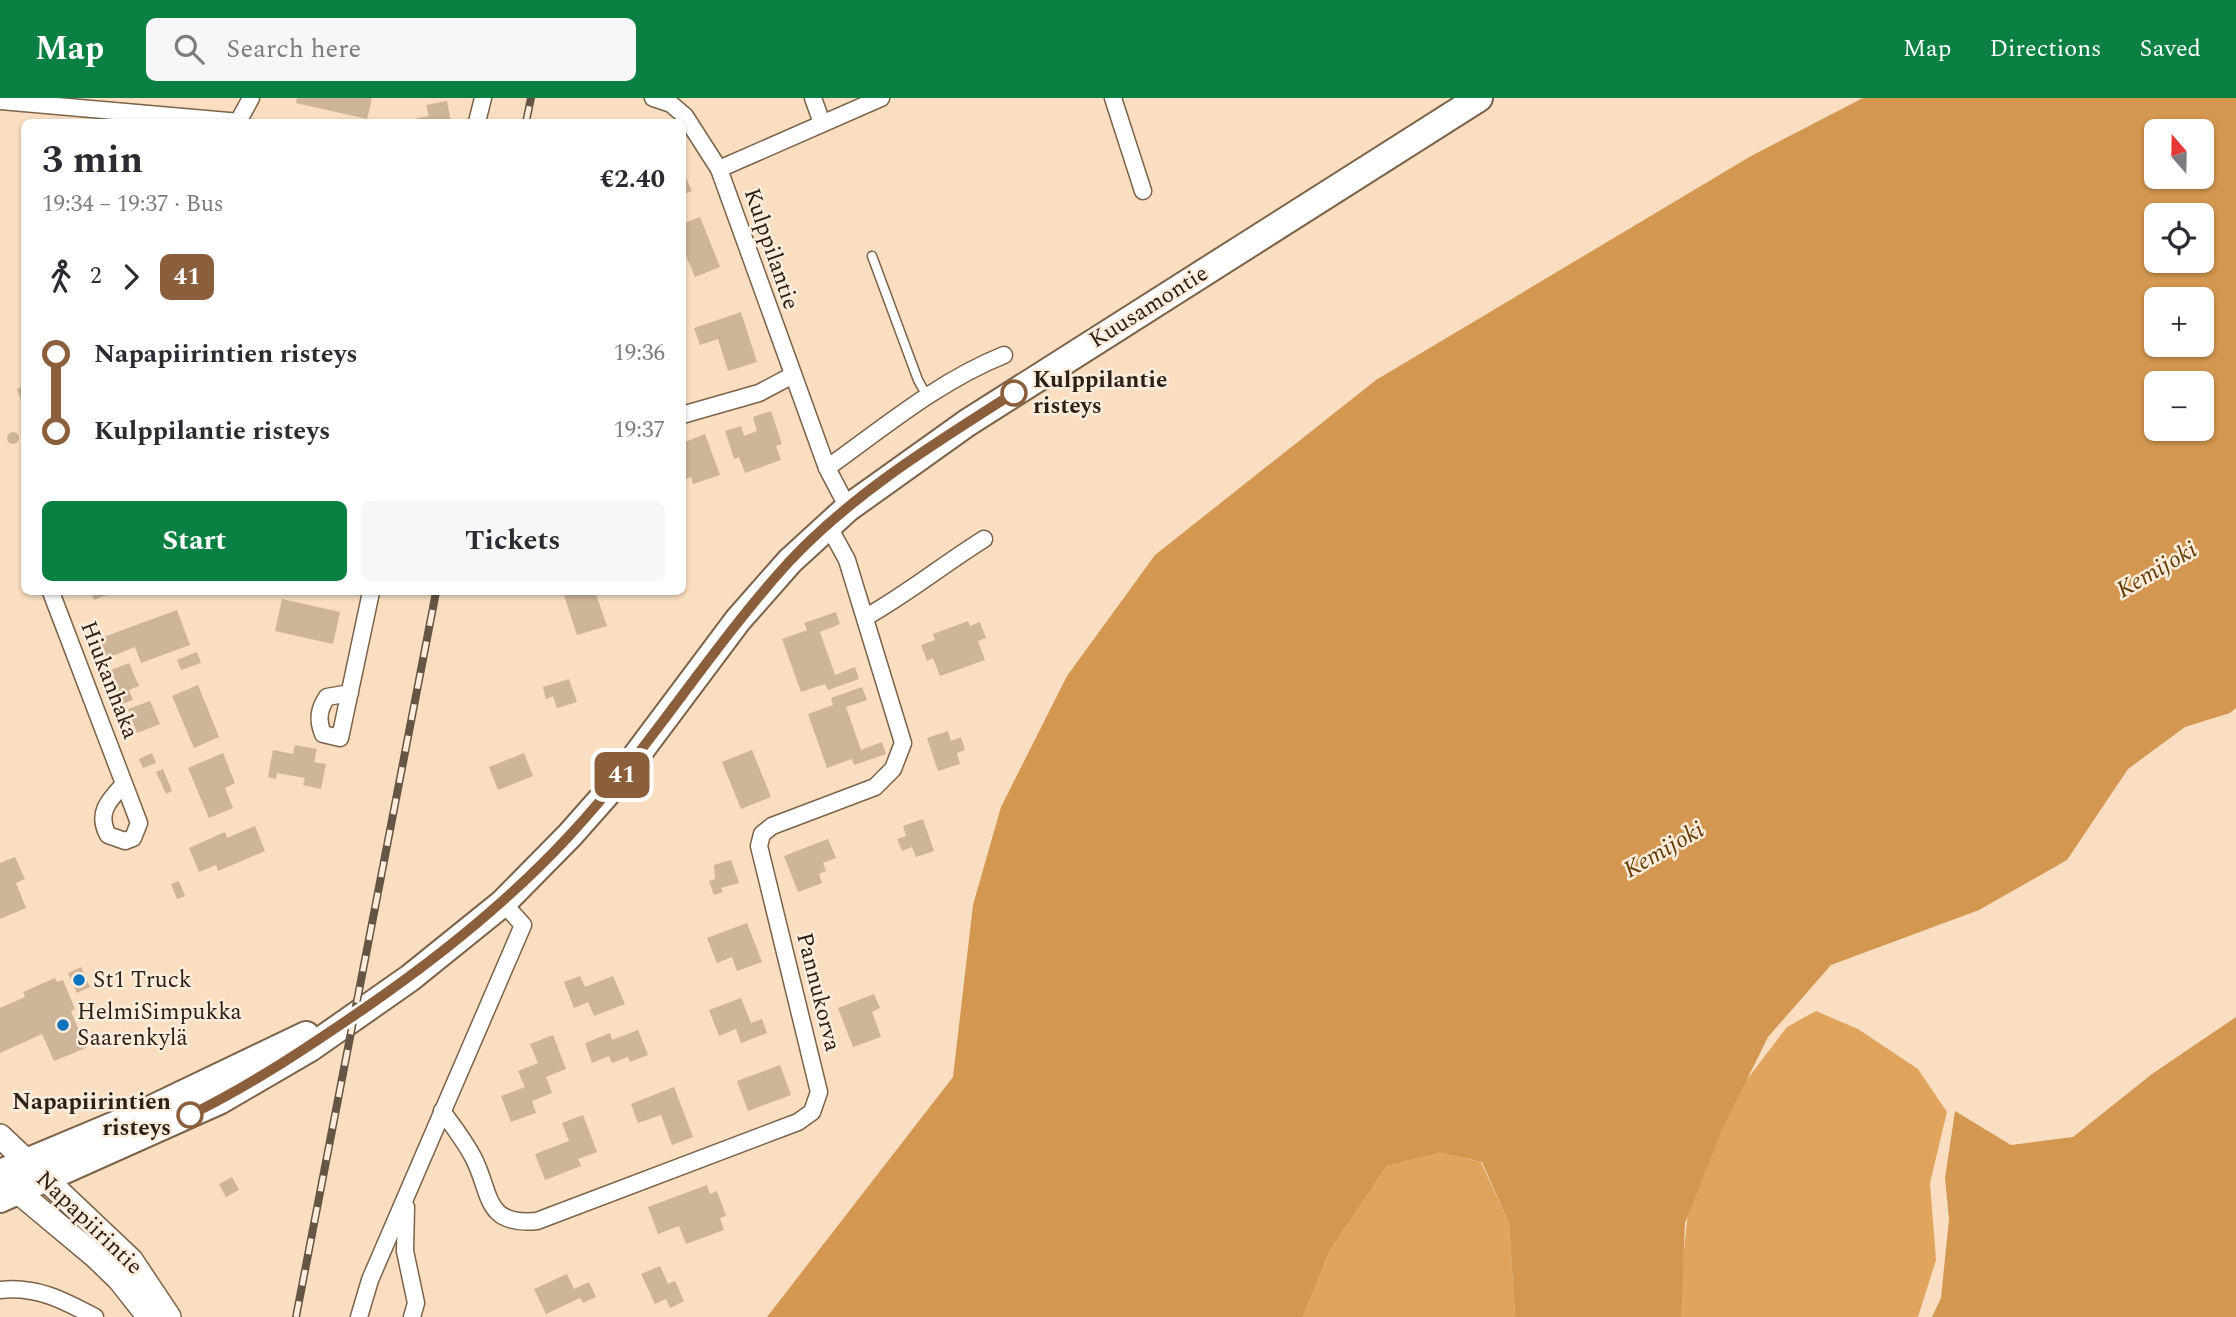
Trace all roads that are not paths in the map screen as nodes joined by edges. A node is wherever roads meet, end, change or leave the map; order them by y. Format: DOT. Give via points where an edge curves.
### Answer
graph roads {
  1 [pos="251,98"];
  2 [pos="653,98"];
  3 [pos="813,98"];
  4 [pos="881,98"];
  5 [pos="1114,98"];
  6 [pos="1479,98"];
  7 [pos="483,99"];
  8 [pos="0,101"];
  9 [pos="205,119"];
  10 [pos="240,119"];
  11 [pos="478,119"];
  12 [pos="822,123"];
  13 [pos="719,169"];
  14 [pos="1143,191"];
  15 [pos="872,256"];
  16 [pos="1004,355"];
  17 [pos="793,375"];
  18 [pos="928,397"];
  19 [pos="686,414"];
  20 [pos="827,468"];
  21 [pos="838,517"];
  22 [pos="984,539"];
  23 [pos="52,595"];
  24 [pos="370,595"];
  25 [pos="866,617"];
  26 [pos="350,693"];
  27 [pos="124,784"];
  28 [pos="503,903"];
  29 [pos="442,1111"];
  30 [pos="0,1136"];
  31 [pos="35,1171"];
  32 [pos="4,1185"];
  33 [pos="406,1201"];
  34 [pos="0,1290"];
  35 [pos="95,1317"];
  36 [pos="149,1317"];
  37 [pos="169,1317"];
  38 [pos="359,1317"];
  39 [pos="412,1317"];
  1 -- 10 [label="street"];
  2 -- 13 [label="street" via="671,104 685,116"];
  3 -- 12 [label="street"];
  4 -- 12 [label="street, Kulppilantie"];
  5 -- 14 [label="street"];
  6 -- 21 [label="main road, Kuusamontie" via="967,423"];
  7 -- 11 [label="street"];
  8 -- 9 [label="street"];
  12 -- 13 [label="street, Kulppilantie"];
  13 -- 17 [label="street, Kulppilantie"];
  15 -- 18 [label="lane"];
  16 -- 18 [label="street" via="971,368"];
  17 -- 19 [label="street" via="759,393"];
  17 -- 20 [label="street, Kulppilantie"];
  18 -- 20 [label="street"];
  20 -- 21 [label="street, Kulppilantie"];
  21 -- 25 [label="street, Pannukorva"];
  21 -- 28 [label="main road, Kuusamontie" via="790,561 738,620 616,783"];
  22 -- 25 [label="street"];
  23 -- 27 [label="street, Hiukanhaka"];
  24 -- 26 [label="street"];
  25 -- 29 [label="street, Pannukorva" via="903,743 893,769 875,787 772,826 762,834 760,846 819,1092 812,1112 798,1122 537,1221 516,1223 490,1203 474,1158"];
  28 -- 29 [label="street" via="523,925"];
  28 -- 31 [label="main road, Kuusamontie" via="410,978 300,1054 230,1095"];
  29 -- 33 [label="street"];
  30 -- 31 [label="main road, Napapiirintie"];
  31 -- 32 [label="main road, Kuusamontie"];
  31 -- 37 [label="main road, Napapiirintie" via="131,1260"];
  32 -- 36 [label="main road, Napapiirintie" via="95,1256"];
  33 -- 38 [label="street" via="370,1280"];
  33 -- 39 [label="street" via="405,1251 416,1303"];
  34 -- 35 [label="street" via="53,1295"];
}
